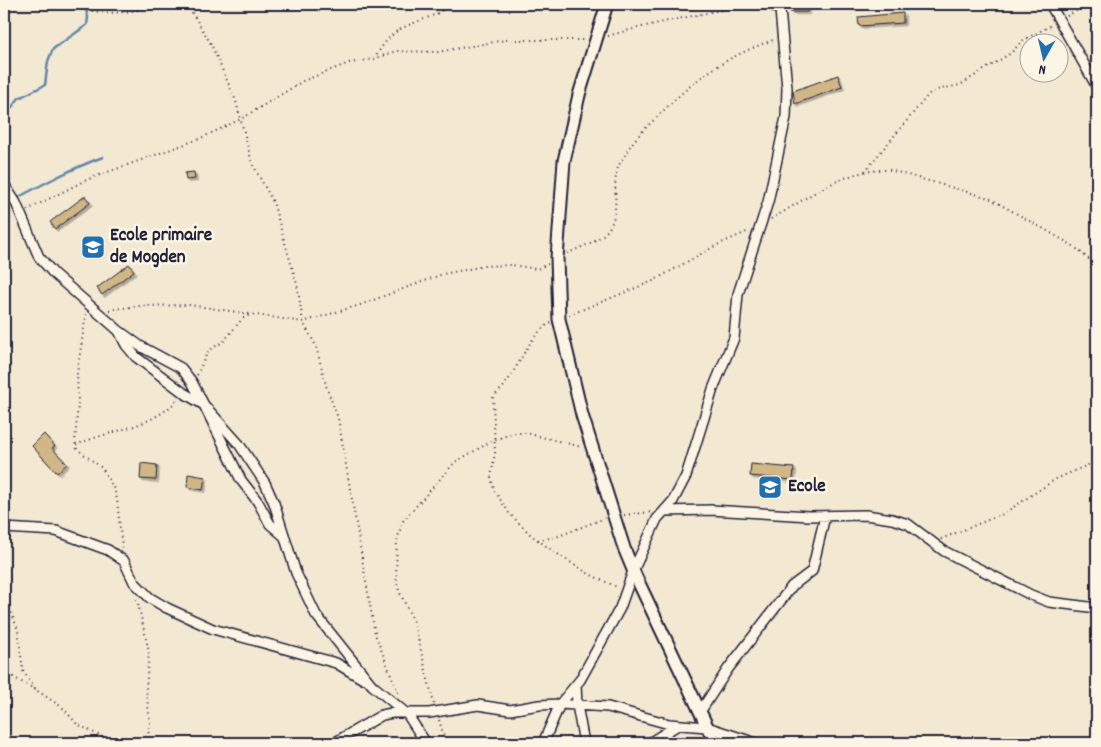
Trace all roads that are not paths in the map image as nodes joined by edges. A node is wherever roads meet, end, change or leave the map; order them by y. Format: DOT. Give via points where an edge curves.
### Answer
graph roads {
  1 [pos="607,4"];
  2 [pos="770,4"];
  3 [pos="1050,4"];
  4 [pos="1097,87"];
  5 [pos="4,184"];
  6 [pos="118,330"];
  7 [pos="204,405"];
  8 [pos="664,511"];
  9 [pos="825,516"];
  10 [pos="4,528"];
  11 [pos="285,536"];
  12 [pos="633,571"];
  13 [pos="1097,608"];
  14 [pos="372,685"];
  15 [pos="576,685"];
  16 [pos="560,704"];
  17 [pos="577,705"];
  18 [pos="700,712"];
  19 [pos="407,714"];
  20 [pos="678,725"];
  21 [pos="707,727"];
  22 [pos="350,738"];
  23 [pos="334,743"];
  24 [pos="426,743"];
  25 [pos="543,743"];
  26 [pos="584,743"];
  27 [pos="649,743"];
  28 [pos="715,743"];
  29 [pos="756,743"];
  30 [pos="972,743"];
  31 [pos="976,743"];
  1 -- 12 [label="street" via="579,96 564,161 556,258 559,319 567,358 613,516"];
  2 -- 8 [label="street" via="780,10 787,88 786,117 768,202 738,294 734,338 713,389 686,476"];
  3 -- 4 [label="street"];
  5 -- 6 [label="street" via="39,257"];
  6 -- 7 [label="street" via="136,357"];
  6 -- 7 [label="street" via="140,346 182,368"];
  7 -- 11 [label="street" via="241,480 270,524"];
  7 -- 11 [label="street" via="239,444 265,483"];
  8 -- 9 [label="street"];
  8 -- 12 [label="street" via="657,519"];
  9 -- 13 [label="street" via="866,516 908,524 932,543 1031,595 1049,602"];
  9 -- 18 [label="street" via="812,571 792,586 728,669"];
  10 -- 14 [label="street" via="46,529 108,550 124,561 134,582 150,598 213,629 336,663"];
  11 -- 14 [label="street" via="296,573 316,615"];
  12 -- 15 [label="street" via="612,623"];
  12 -- 18 [label="street"];
  14 -- 19 [label="street"];
  15 -- 16 [label="street"];
  15 -- 17 [label="street"];
  16 -- 17 [label="street"];
  16 -- 19 [label="street" via="510,710 478,705"];
  16 -- 25 [label="street"];
  17 -- 20 [label="street" via="608,707"];
  17 -- 26 [label="street"];
  18 -- 21 [label="street"];
  19 -- 22 [label="street" via="382,715"];
  19 -- 24 [label="street"];
  20 -- 21 [label="street"];
  20 -- 27 [label="street"];
  21 -- 28 [label="street"];
  21 -- 29 [label="street"];
  22 -- 23 [label="street"];
  30 -- 31 [label="street"];
}
